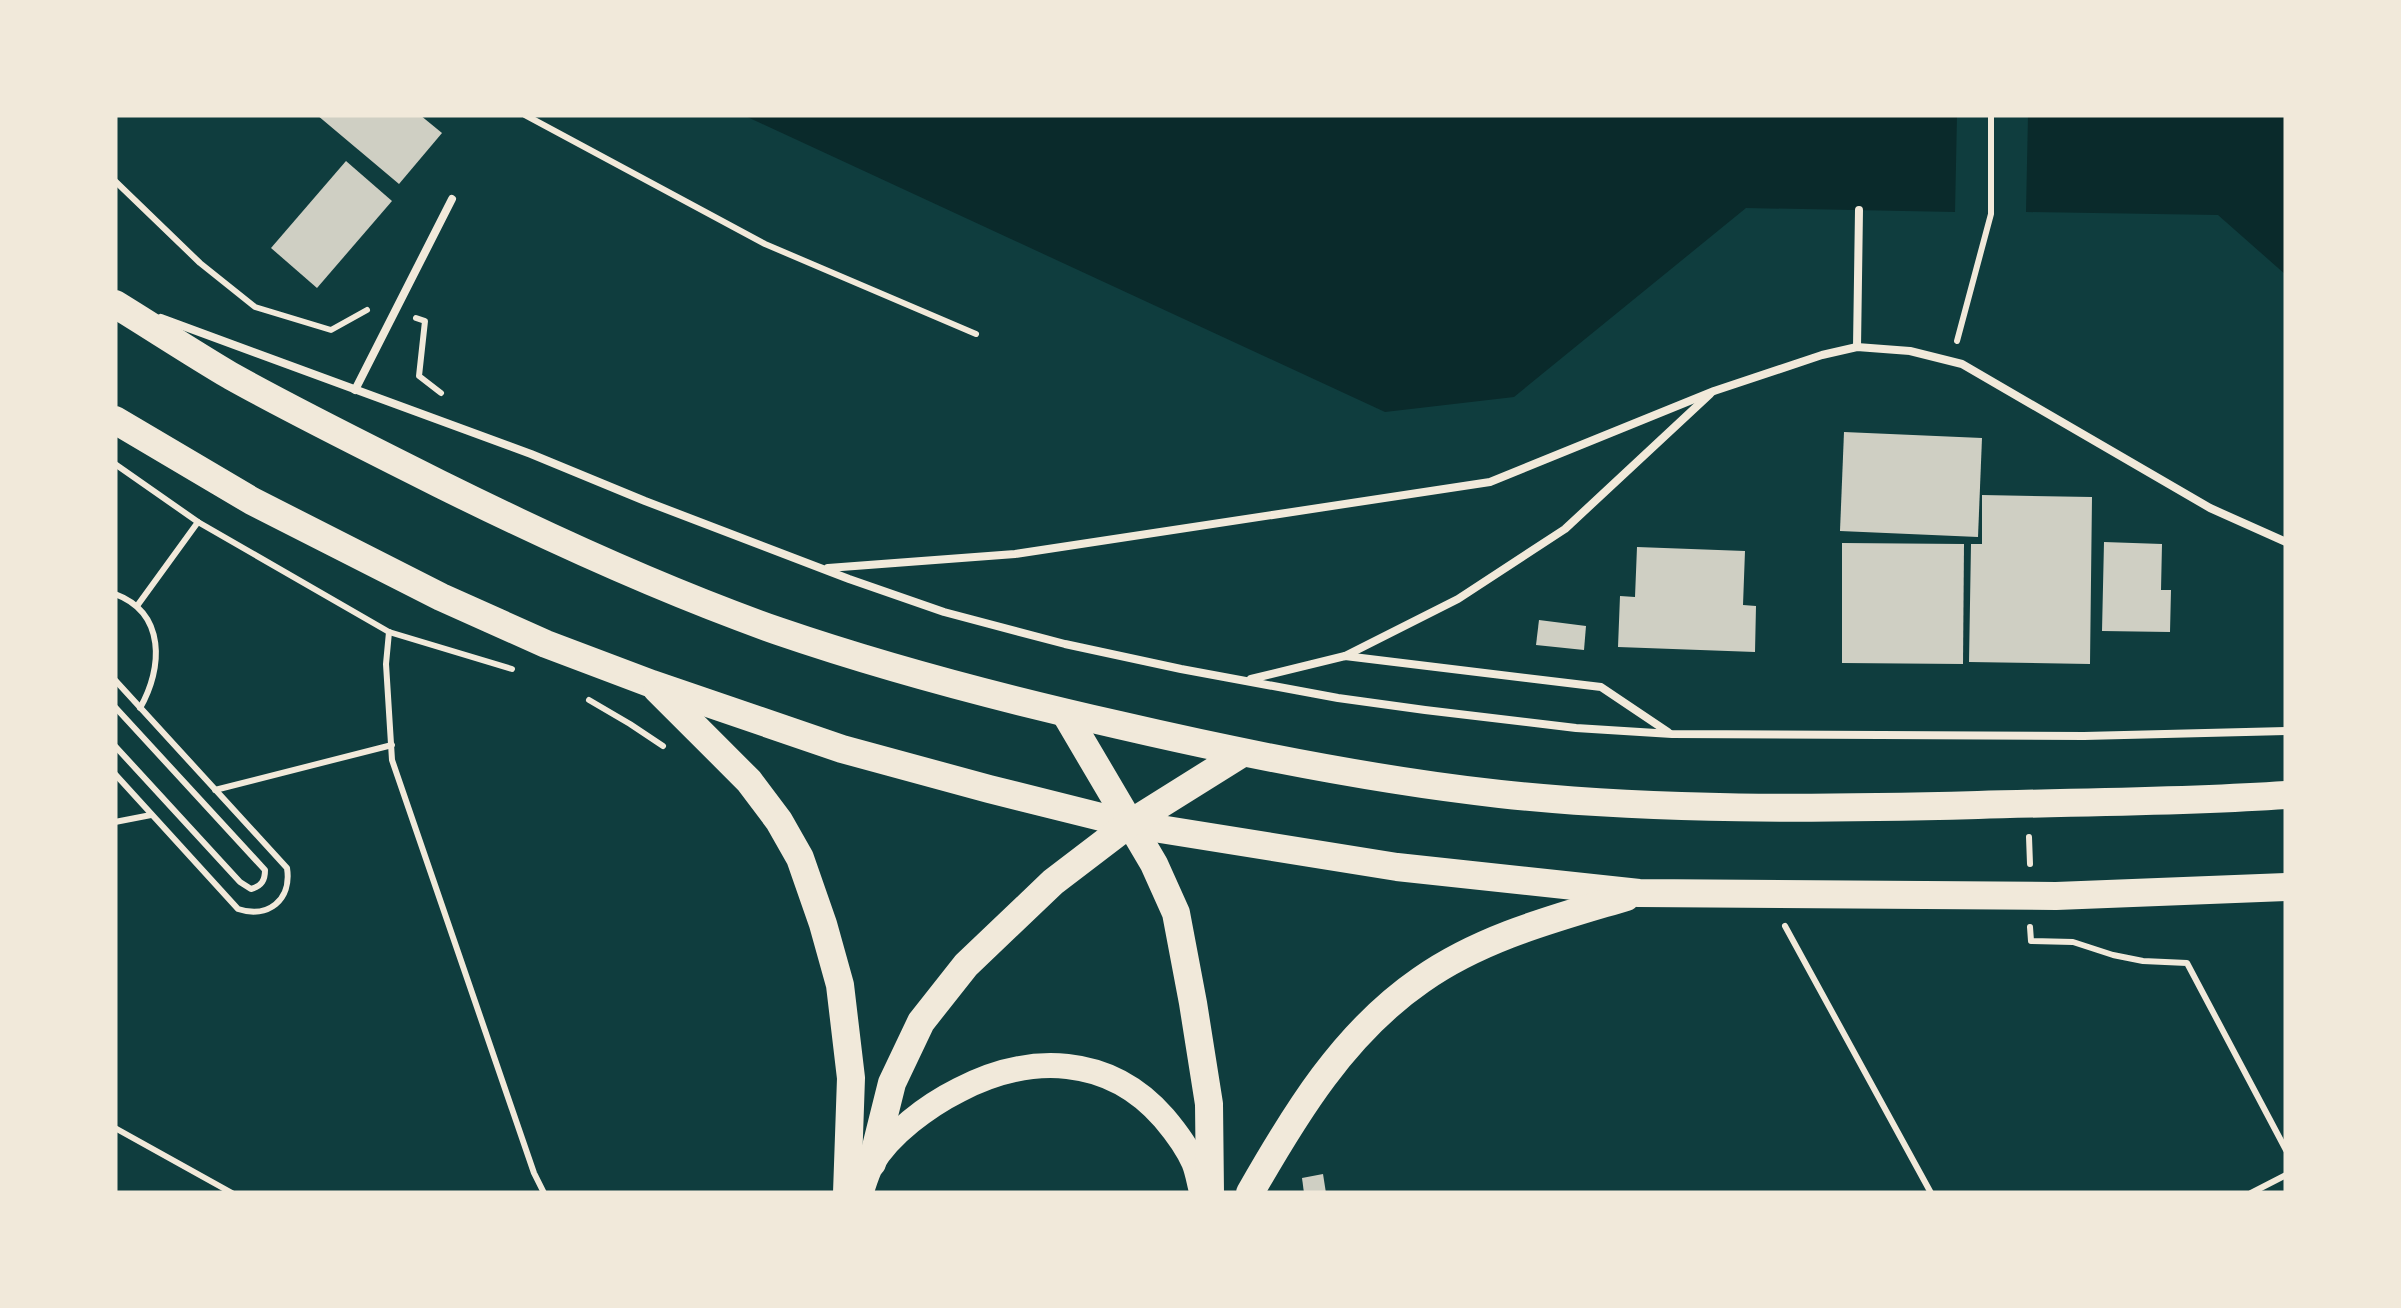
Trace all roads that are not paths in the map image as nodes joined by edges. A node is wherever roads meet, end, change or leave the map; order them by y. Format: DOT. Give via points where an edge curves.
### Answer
graph roads {
  1 [pos="452,199"];
  2 [pos="1859,210"];
  3 [pos="115,303"];
  4 [pos="1857,347"];
  5 [pos="355,390"];
  6 [pos="1714,391"];
  7 [pos="115,420"];
  8 [pos="2286,542"];
  9 [pos="822,568"];
  10 [pos="1344,656"];
  11 [pos="1246,680"];
  12 [pos="652,684"];
  13 [pos="1065,713"];
  14 [pos="2286,731"];
  15 [pos="1672,734"];
  16 [pos="1241,754"];
  17 [pos="2286,794"];
  18 [pos="1129,824"];
  19 [pos="2286,887"];
  20 [pos="1639,893"];
  21 [pos="872,1163"];
  22 [pos="848,1193"];
  23 [pos="860,1193"];
  24 [pos="1202,1193"];
  25 [pos="1210,1193"];
  26 [pos="1250,1193"];
  1 -- 5 [label="lane"];
  2 -- 4 [label="lane"];
  3 -- 5 [label="lane"];
  3 -- 13 [label="highway" via="228,374 552,539 777,630"];
  4 -- 6 [label="lane"];
  4 -- 8 [label="lane" via="1962,364 2210,508"];
  5 -- 9 [label="lane"];
  6 -- 9 [label="lane" via="1490,482 1015,554"];
  6 -- 10 [label="lane" via="1564,529 1458,599"];
  7 -- 12 [label="highway" via="252,501 441,598"];
  9 -- 11 [label="lane" via="982,623"];
  10 -- 11 [label="lane"];
  10 -- 15 [label="lane" via="1601,687"];
  11 -- 15 [label="lane" via="1500,720"];
  12 -- 18 [label="highway" via="842,749"];
  12 -- 22 [label="highway" via="749,781 800,858 840,985 851,1078"];
  13 -- 16 [label="highway"];
  13 -- 18 [label="highway"];
  14 -- 15 [label="lane"];
  16 -- 17 [label="highway" via="1474,791 1646,804 1880,807"];
  16 -- 18 [label="highway"];
  18 -- 20 [label="highway" via="1396,867"];
  18 -- 21 [label="highway" via="1052,882 966,965 921,1022 892,1083"];
  18 -- 25 [label="highway" via="1176,913 1209,1104"];
  19 -- 20 [label="highway" via="2056,896"];
  20 -- 26 [label="highway" via="1529,926 1421,980 1376,1016 1332,1065"];
  21 -- 23 [label="main road"];
  21 -- 24 [label="main road" via="934,1103 977,1080 1027,1067 1072,1066 1128,1088 1155,1108 1193,1161"];
}
